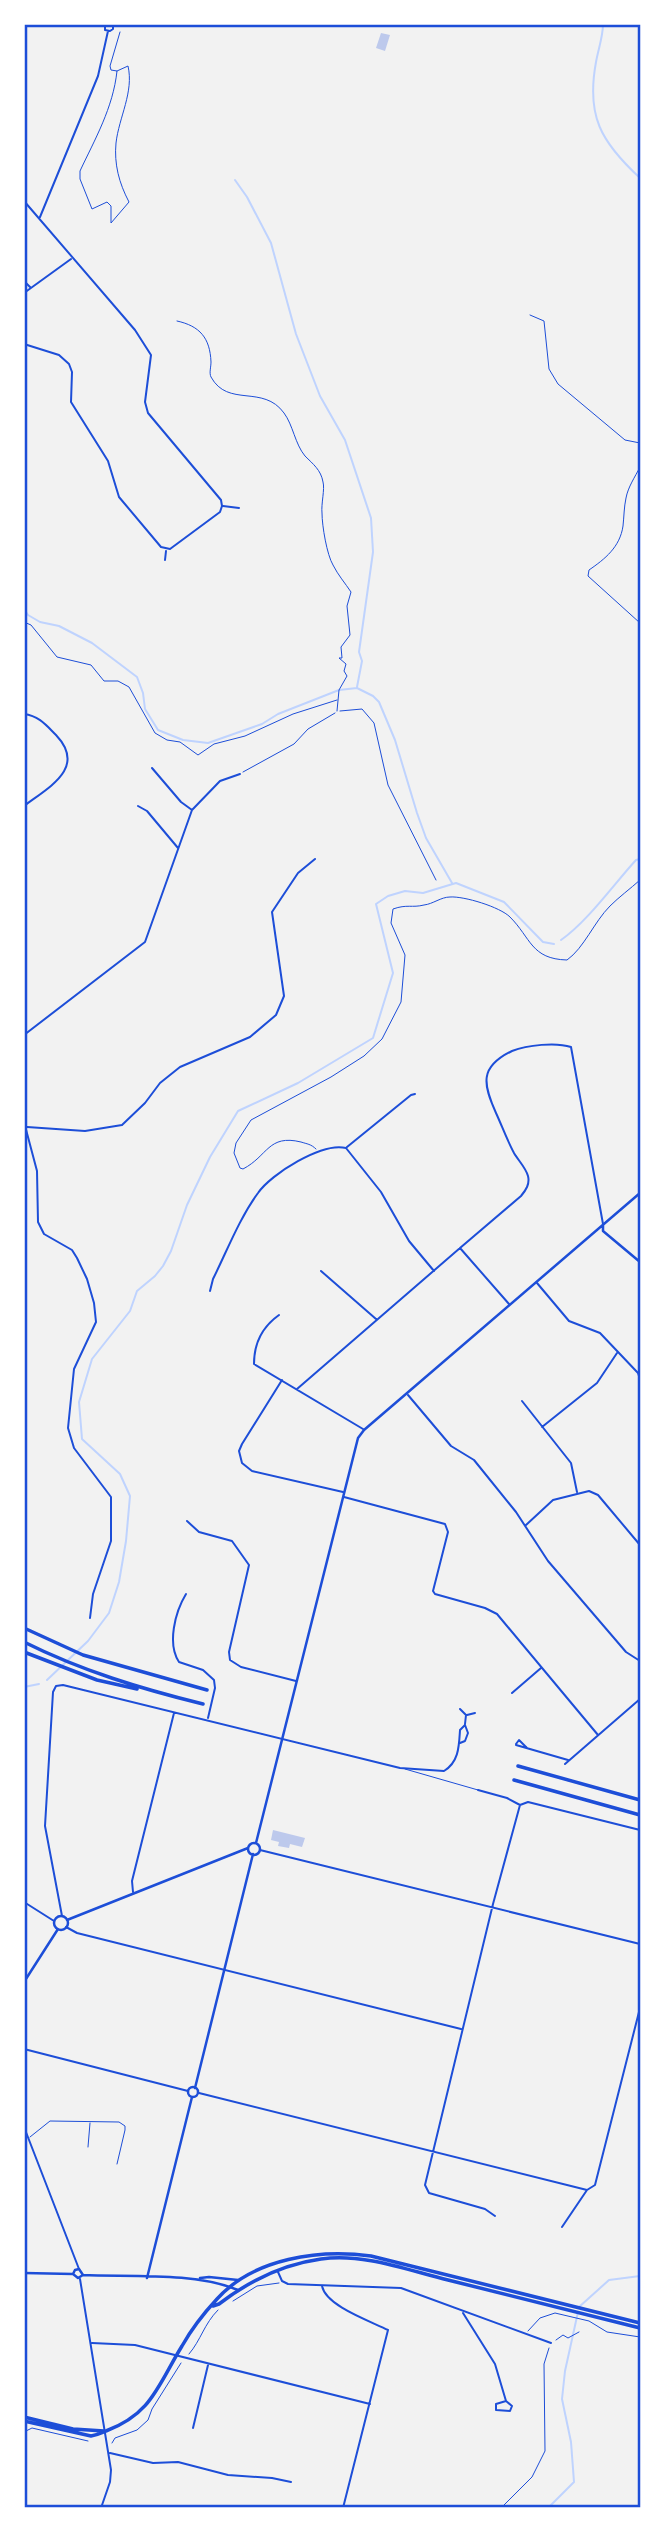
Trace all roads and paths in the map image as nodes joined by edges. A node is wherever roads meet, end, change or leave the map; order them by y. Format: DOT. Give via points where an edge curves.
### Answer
graph roads {
  1 [pos="105,24"];
  2 [pos="113,24"];
  3 [pos="108,31"];
  4 [pos="120,32"];
  5 [pos="117,71"];
  6 [pos="24,201"];
  7 [pos="40,219"];
  8 [pos="73,258"];
  9 [pos="24,281"];
  10 [pos="30,288"];
  11 [pos="24,293"];
  12 [pos="530,314"];
  13 [pos="177,321"];
  14 [pos="24,344"];
  15 [pos="640,443"];
  16 [pos="640,467"];
  17 [pos="222,506"];
  18 [pos="239,508"];
  19 [pos="166,550"];
  20 [pos="165,560"];
  21 [pos="24,622"];
  22 [pos="640,623"];
  23 [pos="338,700"];
  24 [pos="337,712"];
  25 [pos="24,714"];
  26 [pos="152,768"];
  27 [pos="240,774"];
  28 [pos="24,806"];
  29 [pos="138,806"];
  30 [pos="192,810"];
  31 [pos="178,849"];
  32 [pos="315,859"];
  33 [pos="436,880"];
  34 [pos="640,880"];
  35 [pos="24,1035"];
  36 [pos="415,1094"];
  37 [pos="24,1122"];
  38 [pos="26,1126"];
  39 [pos="346,1148"];
  40 [pos="317,1151"];
  41 [pos="640,1193"];
  42 [pos="603,1225"];
  43 [pos="460,1248"];
  44 [pos="640,1262"];
  45 [pos="321,1271"];
  46 [pos="434,1271"];
  47 [pos="537,1282"];
  48 [pos="210,1291"];
  49 [pos="510,1305"];
  50 [pos="279,1315"];
  51 [pos="377,1319"];
  52 [pos="618,1352"];
  53 [pos="640,1379"];
  54 [pos="282,1380"];
  55 [pos="297,1389"];
  56 [pos="406,1394"];
  57 [pos="522,1401"];
  58 [pos="541,1427"];
  59 [pos="364,1430"];
  60 [pos="344,1492"];
  61 [pos="577,1493"];
  62 [pos="343,1497"];
  63 [pos="187,1521"];
  64 [pos="526,1525"];
  65 [pos="640,1545"];
  66 [pos="186,1594"];
  67 [pos="90,1618"];
  68 [pos="24,1628"];
  69 [pos="24,1642"];
  70 [pos="24,1652"];
  71 [pos="640,1661"];
  72 [pos="541,1667"];
  73 [pos="297,1681"];
  74 [pos="207,1690"];
  75 [pos="149,1691"];
  76 [pos="512,1693"];
  77 [pos="640,1699"];
  78 [pos="203,1704"];
  79 [pos="460,1709"];
  80 [pos="175,1711"];
  81 [pos="475,1713"];
  82 [pos="466,1715"];
  83 [pos="207,1719"];
  84 [pos="465,1726"];
  85 [pos="598,1735"];
  86 [pos="282,1739"];
  87 [pos="460,1744"];
  88 [pos="527,1748"];
  89 [pos="569,1760"];
  90 [pos="565,1764"];
  91 [pos="518,1766"];
  92 [pos="400,1768"];
  93 [pos="514,1780"];
  94 [pos="478,1790"];
  95 [pos="640,1800"];
  96 [pos="520,1805"];
  97 [pos="640,1815"];
  98 [pos="640,1830"];
  99 [pos="256,1843"];
  100 [pos="248,1848"];
  101 [pos="260,1850"];
  102 [pos="253,1854"];
  103 [pos="133,1892"];
  104 [pos="24,1902"];
  105 [pos="492,1908"];
  106 [pos="62,1916"];
  107 [pos="67,1920"];
  108 [pos="54,1921"];
  109 [pos="66,1927"];
  110 [pos="58,1929"];
  111 [pos="640,1944"];
  112 [pos="225,1969"];
  113 [pos="24,1982"];
  114 [pos="640,2008"];
  115 [pos="462,2029"];
  116 [pos="24,2050"];
  117 [pos="195,2088"];
  118 [pos="188,2091"];
  119 [pos="198,2094"];
  120 [pos="192,2098"];
  121 [pos="90,2120"];
  122 [pos="24,2127"];
  123 [pos="29,2138"];
  124 [pos="88,2147"];
  125 [pos="432,2151"];
  126 [pos="117,2164"];
  127 [pos="587,2190"];
  128 [pos="495,2217"];
  129 [pos="562,2227"];
  130 [pos="79,2269"];
  131 [pos="277,2271"];
  132 [pos="24,2273"];
  133 [pos="73,2274"];
  134 [pos="81,2276"];
  135 [pos="148,2277"];
  136 [pos="245,2278"];
  137 [pos="197,2279"];
  138 [pos="288,2284"];
  139 [pos="322,2285"];
  140 [pos="232,2287"];
  141 [pos="239,2290"];
  142 [pos="232,2300"];
  143 [pos="555,2304"];
  144 [pos="213,2306"];
  145 [pos="221,2308"];
  146 [pos="463,2312"];
  147 [pos="640,2325"];
  148 [pos="531,2327"];
  149 [pos="579,2332"];
  150 [pos="640,2337"];
  151 [pos="92,2343"];
  152 [pos="551,2343"];
  153 [pos="189,2354"];
  154 [pos="176,2356"];
  155 [pos="185,2360"];
  156 [pos="209,2364"];
  157 [pos="506,2401"];
  158 [pos="370,2404"];
  159 [pos="24,2419"];
  160 [pos="193,2427"];
  161 [pos="106,2431"];
  162 [pos="24,2432"];
  163 [pos="92,2441"];
  164 [pos="112,2443"];
  165 [pos="109,2453"];
  166 [pos="291,2482"];
  167 [pos="101,2508"];
  168 [pos="343,2508"];
  169 [pos="501,2508"];
  1 -- 3 [label="street"];
  2 -- 3 [label="street"];
  3 -- 7 [label="street" via="98,76"];
  4 -- 5 [label="path" via="110,66"];
  5 -- 5 [label="path" via="103,124 80,171 92,209 107,202 111,223 128,202 120,186 116,155 128,66"];
  6 -- 7 [label="street"];
  7 -- 8 [label="street"];
  8 -- 10 [label="street"];
  8 -- 17 [label="street" via="151,355 145,394 148,413"];
  9 -- 10 [label="street"];
  10 -- 11 [label="street"];
  12 -- 15 [label="path" via="544,321 549,369 558,383 625,440"];
  13 -- 23 [label="path" via="203,334 210,376 223,390 234,397 250,394 280,407 324,484 321,499 327,554 351,592 347,606 350,635 339,658 346,664 347,676"];
  14 -- 19 [label="street" via="59,355 69,364 72,402 108,461 119,497"];
  16 -- 22 [label="path" via="625,499 618,539 588,576"];
  17 -- 18 [label="street"];
  17 -- 19 [label="street"];
  19 -- 20 [label="street"];
  21 -- 23 [label="path" via="57,657 90,665 104,681 129,687 155,733 198,755 214,744"];
  23 -- 24 [label="path"];
  24 -- 27 [label="path" via="307,729 294,744"];
  24 -- 33 [label="path" via="362,709 374,723 388,785"];
  25 -- 28 [label="street" via="47,725 65,745 68,759 62,776"];
  26 -- 30 [label="street"];
  27 -- 30 [label="street" via="220,781"];
  29 -- 31 [label="street"];
  30 -- 31 [label="street"];
  31 -- 35 [label="street" via="145,942"];
  32 -- 38 [label="street" via="298,873 272,912 284,996 276,1015 250,1037 180,1067 122,1125 85,1131"];
  34 -- 40 [label="path" via="610,906 567,960 543,956 510,916 494,906 450,897 393,909 391,923 405,955 401,1002 382,1039 365,1056 251,1121 234,1153 243,1169 277,1141 313,1145"];
  36 -- 39 [label="street"];
  37 -- 38 [label="street"];
  38 -- 67 [label="street" via="37,1171 38,1222 44,1234 77,1258 94,1303 96,1322 74,1369 68,1428 74,1448 111,1497 111,1541"];
  39 -- 40 [label="street"];
  39 -- 46 [label="street"];
  40 -- 48 [label="street" via="261,1188"];
  41 -- 42 [label="street"];
  42 -- 43 [label="street" via="572,1050 568,1045 517,1049 488,1071 485,1084 528,1181 521,1196"];
  42 -- 44 [label="street" via="603,1231"];
  42 -- 47 [label="street"];
  43 -- 46 [label="street"];
  43 -- 49 [label="street"];
  45 -- 51 [label="street"];
  46 -- 51 [label="street"];
  47 -- 49 [label="street"];
  47 -- 52 [label="street" via="569,1321 600,1333"];
  49 -- 56 [label="street"];
  50 -- 54 [label="street" via="258,1340 254,1364"];
  51 -- 55 [label="street"];
  52 -- 53 [label="street"];
  52 -- 58 [label="street" via="597,1383"];
  54 -- 55 [label="street"];
  54 -- 60 [label="street" via="242,1444 242,1463 252,1471"];
  55 -- 59 [label="street"];
  56 -- 59 [label="street"];
  56 -- 64 [label="street" via="451,1446 474,1460"];
  57 -- 58 [label="street"];
  58 -- 61 [label="street" via="570,1463"];
  59 -- 60 [label="street"];
  60 -- 62 [label="street"];
  61 -- 64 [label="street" via="553,1500"];
  61 -- 65 [label="street" via="598,1495"];
  62 -- 72 [label="street" via="445,1524 448,1532 434,1593 492,1611"];
  62 -- 73 [label="street"];
  63 -- 73 [label="street" via="199,1532 232,1541 249,1565 230,1660"];
  64 -- 71 [label="street" via="557,1571 626,1652"];
  66 -- 83 [label="street" via="173,1645 179,1662 203,1670 214,1680"];
  68 -- 74 [label="main road" via="83,1655"];
  69 -- 75 [label="main road"];
  70 -- 75 [label="main road" via="115,1685"];
  72 -- 76 [label="street"];
  72 -- 85 [label="street"];
  73 -- 86 [label="street"];
  75 -- 78 [label="main road"];
  77 -- 85 [label="street"];
  79 -- 82 [label="street"];
  80 -- 83 [label="street"];
  80 -- 103 [label="street"];
  80 -- 106 [label="street" via="56,1686 45,1826"];
  81 -- 82 [label="street"];
  82 -- 84 [label="street"];
  83 -- 86 [label="street"];
  84 -- 87 [label="street" via="460,1730"];
  84 -- 87 [label="street" via="468,1733"];
  85 -- 89 [label="street"];
  86 -- 92 [label="street"];
  86 -- 99 [label="street"];
  87 -- 92 [label="street" via="454,1761 444,1771"];
  88 -- 89 [label="street"];
  89 -- 90 [label="street"];
  91 -- 95 [label="main road"];
  92 -- 94 [label="lane"];
  93 -- 97 [label="main road"];
  94 -- 96 [label="street"];
  96 -- 98 [label="street" via="528,1802"];
  96 -- 105 [label="street"];
  99 -- 100 [label="street"];
  99 -- 101 [label="street"];
  100 -- 102 [label="street"];
  100 -- 103 [label="street"];
  101 -- 102 [label="street"];
  101 -- 105 [label="street"];
  102 -- 112 [label="street"];
  103 -- 107 [label="street"];
  104 -- 108 [label="street"];
  105 -- 111 [label="street"];
  105 -- 115 [label="street"];
  106 -- 107 [label="street"];
  106 -- 108 [label="street"];
  107 -- 109 [label="street"];
  108 -- 110 [label="street"];
  109 -- 110 [label="street"];
  109 -- 112 [label="street"];
  110 -- 113 [label="street"];
  112 -- 115 [label="street"];
  112 -- 117 [label="street"];
  114 -- 127 [label="street" via="594,2185"];
  115 -- 125 [label="street"];
  116 -- 118 [label="street"];
  117 -- 118 [label="street"];
  117 -- 119 [label="street"];
  118 -- 120 [label="street"];
  119 -- 120 [label="street"];
  119 -- 125 [label="street"];
  120 -- 135 [label="street"];
  121 -- 123 [label="lane" via="50,2121"];
  121 -- 124 [label="lane"];
  121 -- 126 [label="lane" via="125,2126"];
  122 -- 123 [label="street"];
  123 -- 130 [label="street"];
  125 -- 127 [label="street"];
  125 -- 128 [label="street" via="426,2190 485,2209"];
  127 -- 129 [label="street"];
  130 -- 133 [label="street"];
  130 -- 134 [label="street"];
  131 -- 138 [label="street"];
  131 -- 141 [label="main road"];
  131 -- 143 [label="main road" via="323,2259 362,2259"];
  132 -- 133 [label="street"];
  133 -- 134 [label="street"];
  134 -- 135 [label="street"];
  134 -- 151 [label="street"];
  135 -- 137 [label="street"];
  136 -- 137 [label="street"];
  136 -- 140 [label="main road"];
  136 -- 143 [label="main road" via="293,2259 346,2253"];
  137 -- 140 [label="street"];
  138 -- 139 [label="street"];
  138 -- 142 [label="path" via="257,2286"];
  139 -- 146 [label="street" via="401,2288"];
  139 -- 158 [label="street" via="332,2301 388,2330"];
  140 -- 141 [label="street"];
  140 -- 144 [label="main road"];
  141 -- 144 [label="main road"];
  143 -- 147 [label="main road"];
  144 -- 154 [label="main road"];
  145 -- 153 [label="path"];
  146 -- 152 [label="street"];
  146 -- 157 [label="street" via="495,2364"];
  148 -- 150 [label="path" via="555,2313 589,2321 607,2332"];
  149 -- 152 [label="path"];
  151 -- 154 [label="street" via="135,2345"];
  151 -- 161 [label="street"];
  152 -- 169 [label="path" via="544,2364 545,2451 532,2477"];
  154 -- 156 [label="street"];
  154 -- 161 [label="main road" via="146,2406 129,2422"];
  155 -- 164 [label="path" via="148,2420"];
  156 -- 158 [label="street"];
  156 -- 160 [label="street"];
  157 -- 157 [label="street" via="513,2406 510,2410 496,2410 496,2404"];
  158 -- 168 [label="street"];
  159 -- 161 [label="main road" via="84,2435"];
  161 -- 165 [label="street"];
  162 -- 163 [label="path" via="32,2428"];
  165 -- 166 [label="street"];
  165 -- 167 [label="street" via="111,2478"];
}
